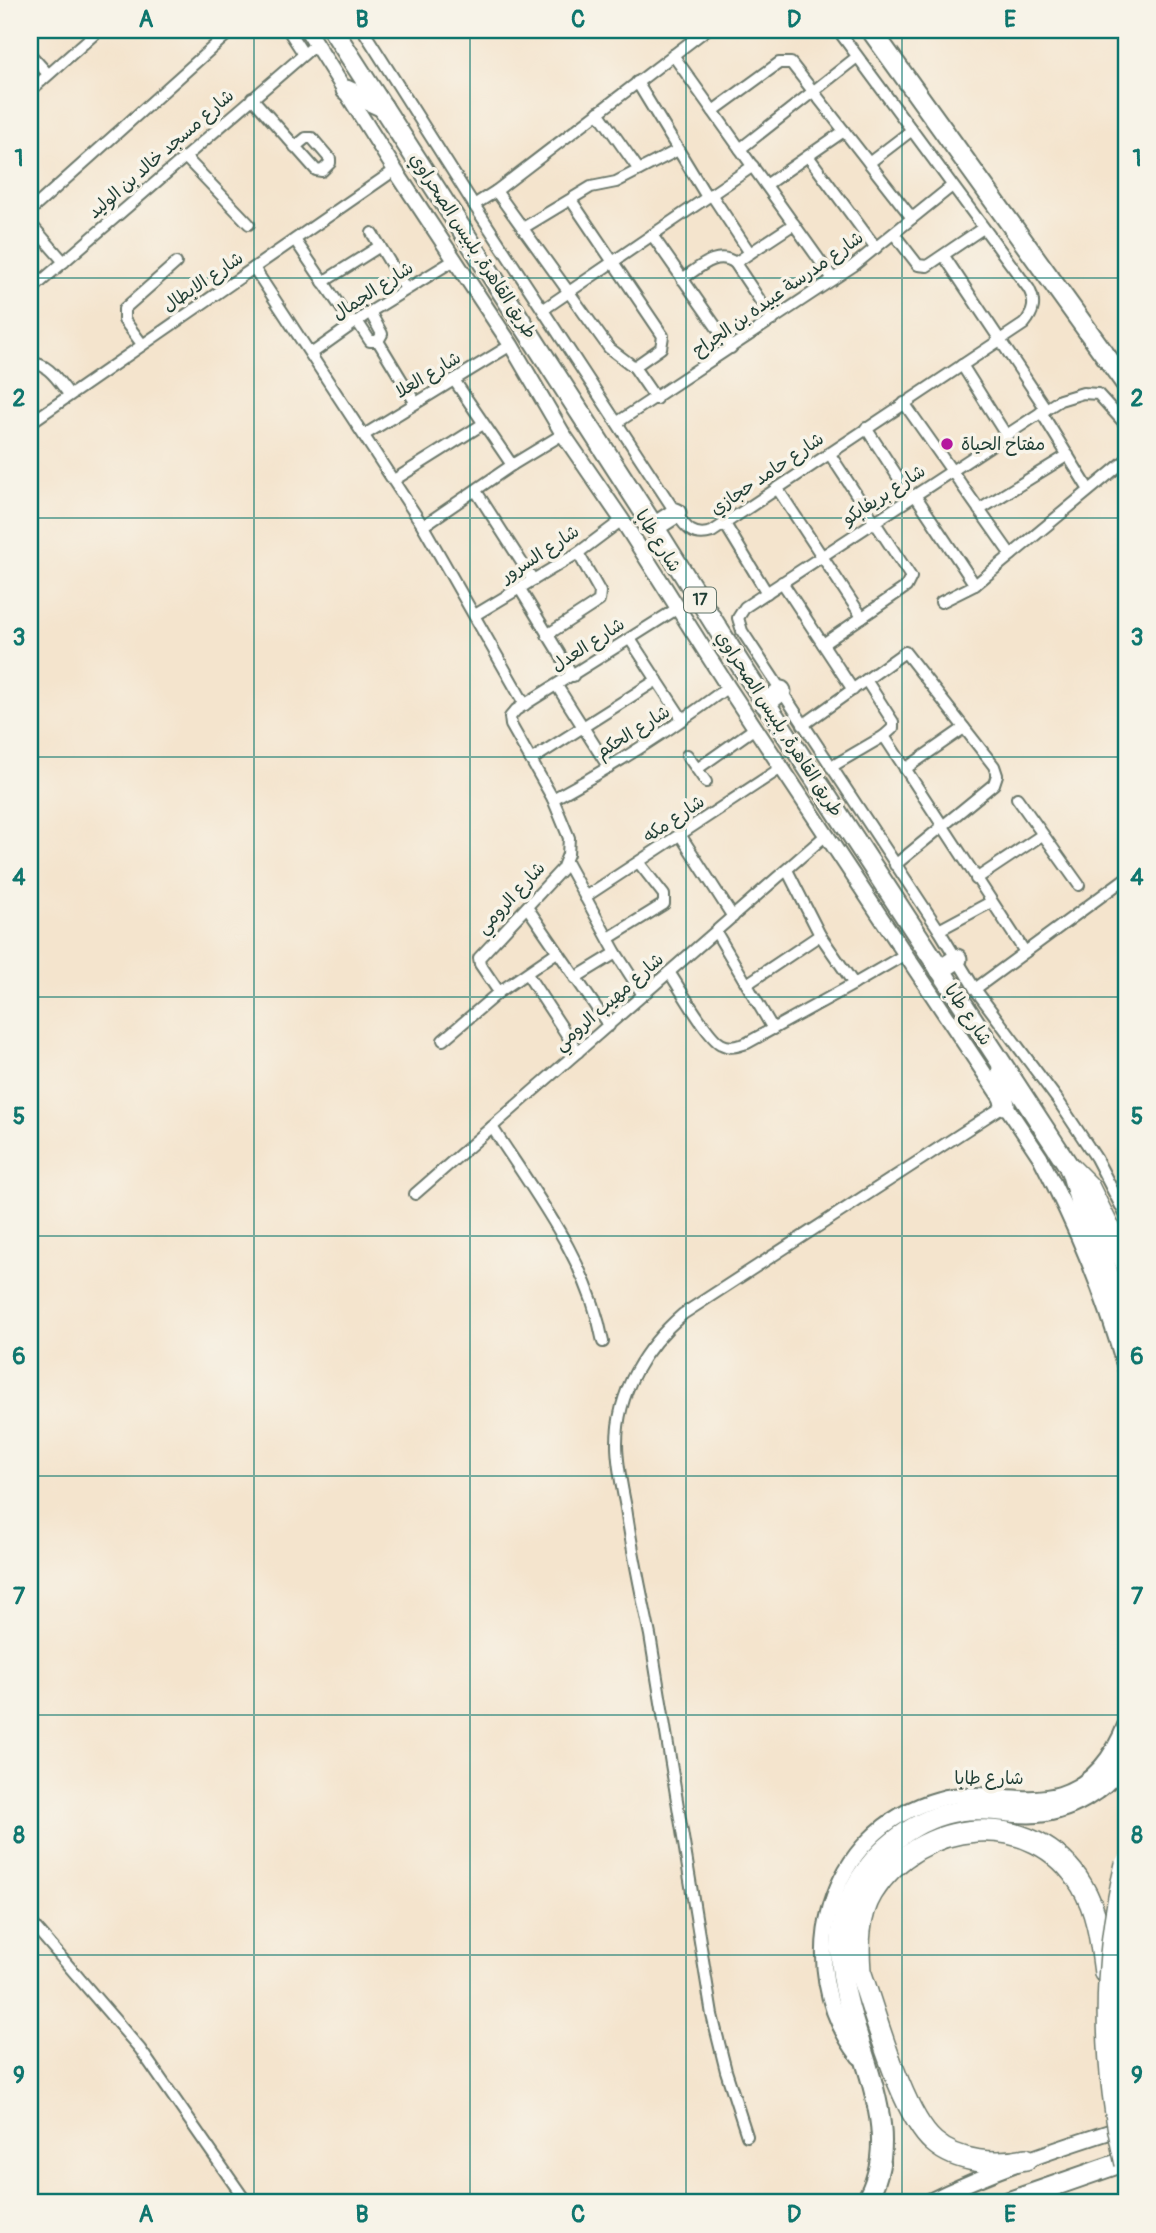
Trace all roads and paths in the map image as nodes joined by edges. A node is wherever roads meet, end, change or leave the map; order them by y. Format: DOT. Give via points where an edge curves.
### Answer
graph roads {
  1 [pos="99,30"];
  2 [pos="232,30"];
  3 [pos="288,30"];
  4 [pos="307,30"];
  5 [pos="333,30"];
  6 [pos="363,30"];
  7 [pos="706,30"];
  8 [pos="838,30"];
  9 [pos="871,30"];
  10 [pos="316,44"];
  11 [pos="303,53"];
  12 [pos="30,54"];
  13 [pos="673,55"];
  14 [pos="857,57"];
  15 [pos="48,75"];
  16 [pos="638,82"];
  17 [pos="346,90"];
  18 [pos="812,90"];
  19 [pos="30,91"];
  20 [pos="252,98"];
  21 [pos="384,107"];
  22 [pos="713,111"];
  23 [pos="598,112"];
  24 [pos="912,130"];
  25 [pos="844,131"];
  26 [pos="295,147"];
  27 [pos="740,149"];
  28 [pos="678,150"];
  29 [pos="808,156"];
  30 [pos="185,157"];
  31 [pos="869,163"];
  32 [pos="753,166"];
  33 [pos="395,170"];
  34 [pos="639,170"];
  35 [pos="766,185"];
  36 [pos="952,186"];
  37 [pos="496,191"];
  38 [pos="709,196"];
  39 [pos="570,200"];
  40 [pos="474,205"];
  41 [pos="30,211"];
  42 [pos="912,218"];
  43 [pos="30,223"];
  44 [pos="249,224"];
  45 [pos="794,224"];
  46 [pos="523,228"];
  47 [pos="983,228"];
  48 [pos="372,233"];
  49 [pos="894,233"];
  50 [pos="652,235"];
  51 [pos="295,240"];
  52 [pos="380,246"];
  53 [pos="876,248"];
  54 [pos="750,253"];
  55 [pos="944,256"];
  56 [pos="456,260"];
  57 [pos="64,262"];
  58 [pos="613,262"];
  59 [pos="176,263"];
  60 [pos="735,263"];
  61 [pos="254,268"];
  62 [pos="682,279"];
  63 [pos="833,279"];
  64 [pos="323,282"];
  65 [pos="406,289"];
  66 [pos="30,291"];
  67 [pos="569,292"];
  68 [pos="544,309"];
  69 [pos="370,312"];
  70 [pos="773,320"];
  71 [pos="354,322"];
  72 [pos="1000,340"];
  73 [pos="378,341"];
  74 [pos="142,344"];
  75 [pos="511,345"];
  76 [pos="731,348"];
  77 [pos="311,354"];
  78 [pos="30,363"];
  79 [pos="962,365"];
  80 [pos="634,367"];
  81 [pos="454,380"];
  82 [pos="1126,384"];
  83 [pos="69,394"];
  84 [pos="656,399"];
  85 [pos="415,402"];
  86 [pos="904,403"];
  87 [pos="1044,410"];
  88 [pos="618,422"];
  89 [pos="30,423"];
  90 [pos="483,424"];
  91 [pos="1126,425"];
  92 [pos="866,429"];
  93 [pos="563,434"];
  94 [pos="364,435"];
  95 [pos="1006,435"];
  96 [pos="829,453"];
  97 [pos="1068,456"];
  98 [pos="1126,460"];
  99 [pos="512,465"];
  100 [pos="952,471"];
  101 [pos="394,480"];
  102 [pos="777,488"];
  103 [pos="1089,490"];
  104 [pos="476,491"];
  105 [pos="913,496"];
  106 [pos="979,510"];
  107 [pos="676,513"];
  108 [pos="622,520"];
  109 [pos="875,521"];
  110 [pos="725,524"];
  111 [pos="423,526"];
  112 [pos="654,527"];
  113 [pos="578,553"];
  114 [pos="1011,555"];
  115 [pos="822,556"];
  116 [pos="533,580"];
  117 [pos="782,582"];
  118 [pos="975,585"];
  119 [pos="520,589"];
  120 [pos="767,593"];
  121 [pos="941,602"];
  122 [pos="678,608"];
  123 [pos="475,615"];
  124 [pos="862,617"];
  125 [pos="547,635"];
  126 [pos="630,639"];
  127 [pos="823,644"];
  128 [pos="573,676"];
  129 [pos="657,680"];
  130 [pos="866,680"];
  131 [pos="556,686"];
  132 [pos="728,687"];
  133 [pos="853,690"];
  134 [pos="781,691"];
  135 [pos="765,704"];
  136 [pos="520,708"];
  137 [pos="684,720"];
  138 [pos="803,725"];
  139 [pos="584,728"];
  140 [pos="755,728"];
  141 [pos="964,728"];
  142 [pos="884,736"];
  143 [pos="687,755"];
  144 [pos="531,760"];
  145 [pos="831,767"];
  146 [pos="610,768"];
  147 [pos="781,768"];
  148 [pos="696,769"];
  149 [pos="905,769"];
  150 [pos="706,782"];
  151 [pos="1017,798"];
  152 [pos="553,800"];
  153 [pos="943,827"];
  154 [pos="826,835"];
  155 [pos="1042,835"];
  156 [pos="681,836"];
  157 [pos="566,862"];
  158 [pos="639,863"];
  159 [pos="895,865"];
  160 [pos="787,870"];
  161 [pos="1126,878"];
  162 [pos="976,879"];
  163 [pos="1079,885"];
  164 [pos="586,897"];
  165 [pos="991,902"];
  166 [pos="527,907"];
  167 [pos="733,917"];
  168 [pos="939,930"];
  169 [pos="716,932"];
  170 [pos="820,935"];
  171 [pos="609,938"];
  172 [pos="557,952"];
  173 [pos="1025,952"];
  174 [pos="616,953"];
  175 [pos="904,956"];
  176 [pos="957,959"];
  177 [pos="940,970"];
  178 [pos="669,972"];
  179 [pos="527,974"];
  180 [pos="575,978"];
  181 [pos="747,984"];
  182 [pos="854,984"];
  183 [pos="975,989"];
  184 [pos="499,992"];
  185 [pos="643,995"];
  186 [pos="609,1026"];
  187 [pos="773,1029"];
  188 [pos="443,1040"];
  189 [pos="578,1052"];
  190 [pos="1002,1065"];
  191 [pos="1005,1105"];
  192 [pos="492,1127"];
  193 [pos="1070,1168"];
  194 [pos="415,1194"];
  195 [pos="1126,1216"];
  196 [pos="1126,1263"];
  197 [pos="1126,1327"];
  198 [pos="603,1342"];
  199 [pos="1126,1371"];
  200 [pos="1126,1723"];
  201 [pos="1126,1757"];
  202 [pos="1126,1864"];
  203 [pos="30,1921"];
  204 [pos="1107,1991"];
  205 [pos="867,2067"];
  206 [pos="1126,2127"];
  207 [pos="747,2136"];
  208 [pos="1026,2159"];
  209 [pos="1126,2162"];
  210 [pos="247,2203"];
  211 [pos="865,2203"];
  212 [pos="925,2203"];
  213 [pos="1005,2203"];
  1 -- 15 [label="street"];
  2 -- 41 [label="street"];
  3 -- 11 [label="street"];
  4 -- 10 [label="street, شارع طابا"];
  5 -- 21 [label="highway, طريق القاهرة, بلبيس الصحراوي / 17"];
  6 -- 40 [label="street, شارع حامد حجازي"];
  7 -- 13 [label="street"];
  8 -- 14 [label="street, شارع حامد حجازي"];
  9 -- 82 [label="highway"];
  10 -- 11 [label="street, شارع مسجد خالد بن الوليد"];
  10 -- 17 [label="street, شارع طابا"];
  11 -- 20 [label="street, شارع مسجد خالد بن الوليد"];
  12 -- 15 [label="street"];
  13 -- 16 [label="street"];
  13 -- 22 [label="street"];
  14 -- 18 [label="street"];
  14 -- 24 [label="street, شارع حامد حجازي"];
  15 -- 19 [label="street"];
  16 -- 23 [label="street"];
  16 -- 28 [label="street"];
  17 -- 21 [label="highway"];
  17 -- 33 [label="street, شارع طابا"];
  18 -- 22 [label="street" via="791,63 782,61"];
  18 -- 25 [label="street"];
  18 -- 27 [label="street"];
  20 -- 26 [label="street"];
  20 -- 30 [label="street, شارع مسجد خالد بن الوليد"];
  21 -- 112 [label="highway, طريق القاهرة, بلبيس الصحراوي / 17"];
  22 -- 27 [label="street"];
  23 -- 34 [label="street"];
  23 -- 37 [label="street"];
  24 -- 31 [label="street"];
  24 -- 36 [label="street, شارع حامد حجازي"];
  25 -- 29 [label="street"];
  25 -- 31 [label="street"];
  27 -- 32 [label="street"];
  28 -- 34 [label="street"];
  28 -- 38 [label="street"];
  29 -- 35 [label="street"];
  29 -- 53 [label="street"];
  30 -- 44 [label="street"];
  30 -- 57 [label="street, شارع مسجد خالد بن الوليد"];
  31 -- 42 [label="street"];
  32 -- 35 [label="street"];
  32 -- 38 [label="street"];
  33 -- 51 [label="street, شارع الابطال"];
  33 -- 56 [label="street, شارع طابا"];
  34 -- 39 [label="street" via="616,182 591,187"];
  35 -- 45 [label="street"];
  36 -- 42 [label="street, شارع مدرسة عبيده بن الجراح"];
  36 -- 47 [label="street, شارع حامد حجازي"];
  37 -- 40 [label="street"];
  37 -- 46 [label="street"];
  38 -- 50 [label="street"];
  38 -- 54 [label="street"];
  39 -- 46 [label="street"];
  39 -- 58 [label="street"];
  40 -- 68 [label="street, شارع حامد حجازي"];
  42 -- 49 [label="street, شارع مدرسة عبيده بن الجراح"];
  43 -- 57 [label="street"];
  45 -- 54 [label="street"];
  45 -- 63 [label="street"];
  46 -- 67 [label="street"];
  47 -- 55 [label="street"];
  47 -- 72 [label="street, شارع حامد حجازي" via="1034,298 1024,324"];
  48 -- 52 [label="street"];
  49 -- 53 [label="street, شارع مدرسة عبيده بن الجراح"];
  49 -- 55 [label="street" via="918,265 932,265"];
  50 -- 58 [label="street"];
  50 -- 62 [label="street"];
  51 -- 61 [label="street, شارع الابطال"];
  51 -- 64 [label="street"];
  52 -- 64 [label="street"];
  52 -- 65 [label="street"];
  53 -- 63 [label="street, شارع مدرسة عبيده بن الجراح"];
  54 -- 60 [label="street"];
  55 -- 72 [label="street"];
  56 -- 65 [label="street, شارع الجمال"];
  56 -- 75 [label="street, شارع طابا"];
  57 -- 66 [label="street, شارع مسجد خالد بن الوليد"];
  58 -- 67 [label="street"];
  58 -- 80 [label="street" via="663,336 661,348"];
  59 -- 74 [label="street" via="124,309 124,320"];
  60 -- 62 [label="street" via="716,257"];
  60 -- 70 [label="street"];
  61 -- 74 [label="street, شارع الابطال"];
  61 -- 77 [label="street"];
  62 -- 76 [label="street"];
  63 -- 70 [label="street, شارع مدرسة عبيده بن الجراح"];
  64 -- 71 [label="street"];
  65 -- 69 [label="street, شارع الجمال"];
  67 -- 68 [label="street"];
  67 -- 80 [label="street" via="610,348"];
  68 -- 88 [label="street, شارع حامد حجازي"];
  69 -- 71 [label="street, شارع الجمال"];
  69 -- 73 [label="street" via="382,334"];
  70 -- 76 [label="street, شارع مدرسة عبيده بن الجراح"];
  71 -- 73 [label="street" via="370,341"];
  71 -- 77 [label="street, شارع الجمال"];
  72 -- 79 [label="street, شارع حامد حجازي"];
  72 -- 87 [label="street"];
  73 -- 85 [label="street"];
  74 -- 83 [label="street, شارع الابطال"];
  75 -- 81 [label="street, شارع العلا"];
  75 -- 93 [label="street, شارع طابا"];
  76 -- 84 [label="street, شارع مدرسة عبيده بن الجراح"];
  77 -- 94 [label="street"];
  78 -- 83 [label="street" via="40,363"];
  79 -- 86 [label="street, شارع حامد حجازي"];
  79 -- 95 [label="street"];
  80 -- 84 [label="street"];
  81 -- 85 [label="street, شارع العلا"];
  81 -- 90 [label="street"];
  83 -- 89 [label="street, شارع الابطال"];
  84 -- 88 [label="street, شارع مدرسة عبيده بن الجراح"];
  85 -- 94 [label="street, شارع العلا"];
  86 -- 92 [label="street, شارع حامد حجازي"];
  86 -- 100 [label="street"];
  87 -- 91 [label="street, شارع بريفابكو" via="1073,394 1097,394"];
  87 -- 95 [label="street, شارع بريفابكو"];
  87 -- 97 [label="street"];
  88 -- 107 [label="street, شارع حامد حجازي"];
  90 -- 99 [label="street"];
  90 -- 101 [label="street"];
  92 -- 96 [label="street, شارع حامد حجازي"];
  92 -- 105 [label="street"];
  93 -- 99 [label="street"];
  93 -- 108 [label="street, شارع طابا"];
  94 -- 101 [label="street"];
  95 -- 100 [label="street, شارع بريفابكو"];
  96 -- 102 [label="street, شارع حامد حجازي"];
  96 -- 109 [label="street"];
  97 -- 103 [label="street"];
  97 -- 106 [label="street"];
  98 -- 103 [label="street"];
  99 -- 104 [label="street"];
  100 -- 105 [label="street, شارع بريفابكو"];
  100 -- 106 [label="street"];
  101 -- 111 [label="street"];
  102 -- 110 [label="street, شارع حامد حجازي"];
  102 -- 115 [label="street"];
  103 -- 114 [label="street"];
  104 -- 111 [label="street"];
  104 -- 116 [label="street"];
  105 -- 109 [label="street, شارع بريفابكو"];
  105 -- 118 [label="street"];
  106 -- 114 [label="street"];
  107 -- 110 [label="street, شارع حامد حجازي" via="697,535"];
  107 -- 112 [label="highway"];
  108 -- 113 [label="street, شارع السرور"];
  108 -- 122 [label="street, شارع طابا"];
  109 -- 115 [label="street, شارع بريفابكو"];
  109 -- 124 [label="street" via="910,573 910,581"];
  110 -- 120 [label="street"];
  111 -- 123 [label="street"];
  112 -- 135 [label="highway, طريق القاهرة, بلبيس الصحراوي / 17"];
  113 -- 116 [label="street, شارع السرور"];
  113 -- 125 [label="street" via="600,592 599,601"];
  114 -- 118 [label="street"];
  115 -- 117 [label="street, شارع بريفابكو"];
  115 -- 124 [label="street"];
  116 -- 119 [label="street, شارع السرور"];
  117 -- 120 [label="street, شارع بريفابكو"];
  117 -- 127 [label="street"];
  118 -- 121 [label="street"];
  119 -- 123 [label="street, شارع السرور"];
  119 -- 125 [label="street"];
  120 -- 134 [label="street, شارع بريفابكو" via="745,607 739,624"];
  122 -- 126 [label="street, شارع العدل"];
  122 -- 132 [label="street, شارع طابا"];
  123 -- 136 [label="street"];
  124 -- 127 [label="street"];
  125 -- 128 [label="street"];
  126 -- 128 [label="street, شارع العدل"];
  126 -- 129 [label="street"];
  127 -- 133 [label="street"];
  128 -- 131 [label="street, شارع العدل"];
  129 -- 137 [label="street"];
  129 -- 139 [label="street"];
  130 -- 133 [label="street"];
  130 -- 141 [label="street" via="905,652"];
  130 -- 142 [label="street" via="893,722 892,731"];
  131 -- 136 [label="street, شارع العدل"];
  131 -- 139 [label="street"];
  132 -- 137 [label="street, شارع الحكم"];
  132 -- 140 [label="street, شارع طابا"];
  133 -- 138 [label="street"];
  134 -- 135 [label="highway"];
  134 -- 138 [label="street"];
  135 -- 177 [label="highway, طريق القاهرة, بلبيس الصحراوي / 17"];
  136 -- 144 [label="street, شارع الرومي" via="510,717 511,725"];
  137 -- 146 [label="street, شارع الحكم"];
  138 -- 145 [label="street"];
  139 -- 144 [label="street"];
  139 -- 146 [label="street"];
  140 -- 147 [label="street, شارع طابا"];
  140 -- 148 [label="street"];
  141 -- 149 [label="street"];
  141 -- 153 [label="street" via="994,766 996,780"];
  142 -- 145 [label="street"];
  142 -- 149 [label="street"];
  143 -- 148 [label="street"];
  144 -- 152 [label="street, شارع الرومي"];
  145 -- 159 [label="street"];
  146 -- 152 [label="street, شارع الحكم"];
  147 -- 154 [label="street, شارع طابا"];
  147 -- 156 [label="street, شارع مكه"];
  148 -- 150 [label="street"];
  149 -- 153 [label="street"];
  151 -- 155 [label="street"];
  152 -- 157 [label="street, شارع الرومي" via="569,838"];
  153 -- 159 [label="street"];
  153 -- 162 [label="street"];
  154 -- 160 [label="street, شارع مهيب الرومي"];
  154 -- 175 [label="street, شارع طابا"];
  155 -- 162 [label="street"];
  155 -- 163 [label="street"];
  156 -- 158 [label="street, شارع مكه"];
  156 -- 167 [label="street"];
  157 -- 164 [label="street"];
  157 -- 166 [label="street, شارع الرومي"];
  158 -- 164 [label="street, شارع مكه"];
  158 -- 171 [label="street" via="664,895 664,904"];
  159 -- 168 [label="street"];
  160 -- 167 [label="street, شارع مهيب الرومي"];
  160 -- 170 [label="street"];
  161 -- 173 [label="street"];
  162 -- 165 [label="street"];
  164 -- 171 [label="street"];
  165 -- 168 [label="street"];
  165 -- 173 [label="street"];
  166 -- 172 [label="street"];
  166 -- 184 [label="street, شارع الرومي" via="479,958"];
  167 -- 169 [label="street, شارع مهيب الرومي"];
  168 -- 176 [label="street"];
  169 -- 178 [label="street, شارع مهيب الرومي"];
  169 -- 181 [label="street"];
  170 -- 181 [label="street"];
  170 -- 182 [label="street"];
  171 -- 174 [label="street"];
  172 -- 179 [label="street"];
  172 -- 180 [label="street"];
  173 -- 183 [label="street"];
  174 -- 180 [label="street"];
  174 -- 185 [label="street"];
  175 -- 182 [label="street"];
  175 -- 191 [label="street, شارع طابا"];
  176 -- 177 [label="highway"];
  176 -- 183 [label="street"];
  177 -- 190 [label="highway, طريق القاهرة, بلبيس الصحراوي / 17"];
  178 -- 185 [label="street, شارع مهيب الرومي"];
  178 -- 187 [label="street" via="721,1045 737,1047"];
  179 -- 184 [label="street"];
  179 -- 189 [label="street"];
  180 -- 186 [label="street"];
  181 -- 187 [label="street"];
  182 -- 187 [label="street"];
  183 -- 195 [label="street" via="1057,1099 1096,1158"];
  184 -- 188 [label="street"];
  185 -- 186 [label="street, شارع مهيب الرومي"];
  186 -- 189 [label="street, شارع مهيب الرومي"];
  189 -- 192 [label="street, شارع مهيب الرومي"];
  190 -- 191 [label="highway"];
  190 -- 193 [label="highway, طريق القاهرة, بلبيس الصحراوي / 17"];
  191 -- 199 [label="street, شارع طابا" via="1040,1157 1071,1217 1097,1277"];
  191 -- 207 [label="street" via="683,1314 653,1344 623,1402 618,1456 635,1570 650,1635 712,2015"];
  192 -- 194 [label="street, شارع مهيب الرومي"];
  192 -- 198 [label="street" via="576,1260 595,1306"];
  193 -- 196 [label="highway" via="1088,1186"];
  193 -- 197 [label="highway, طريق القاهرة, بلبيس الصحراوي"];
  200 -- 205 [label="street, شارع طابا" via="1108,1760 1078,1786 1039,1798 965,1794 939,1798 893,1821 856,1856 827,1913 824,1965 830,1999"];
  201 -- 205 [label="highway" via="1106,1782 1070,1805 1029,1813 961,1811 934,1817 900,1837 866,1870 845,1911 840,1943 841,1975"];
  202 -- 204 [label="highway, bridge"];
  203 -- 210 [label="street" via="140,2049"];
  204 -- 208 [label="highway, bridge" via="1100,1932 1082,1885 1045,1848 1022,1836 963,1831 938,1838 891,1868 871,1895 861,1920 860,1971 904,2095 925,2131 933,2142 970,2159"];
  204 -- 209 [label="highway, bridge" via="1110,2077"];
  205 -- 211 [label="highway" via="877,2108 881,2159"];
  206 -- 208 [label="street"];
  208 -- 212 [label="street"];
  209 -- 213 [label="highway"];
}
